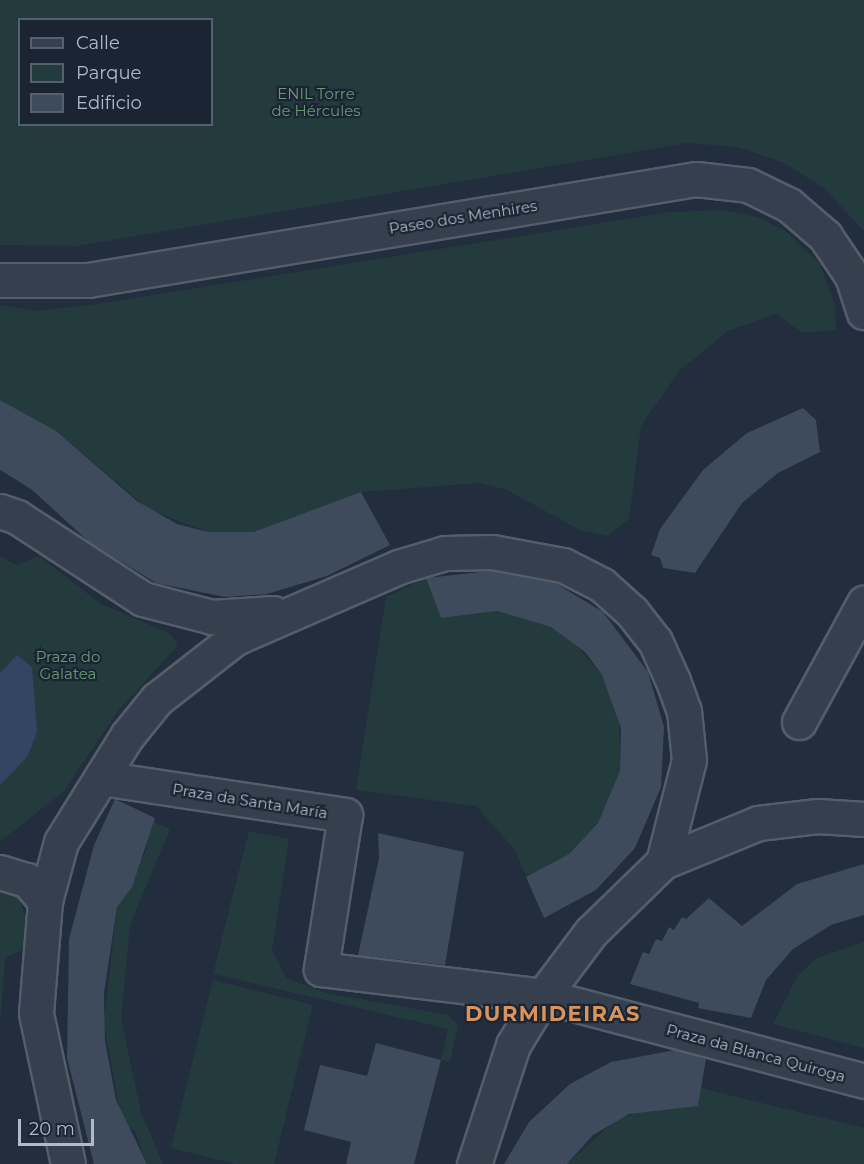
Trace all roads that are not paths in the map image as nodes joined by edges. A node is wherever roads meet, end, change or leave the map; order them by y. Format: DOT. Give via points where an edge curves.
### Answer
graph roads {
  1 [pos="0,280"];
  2 [pos="864,312"];
  3 [pos="0,511"];
  4 [pos="312,603"];
  5 [pos="864,603"];
  6 [pos="799,722"];
  7 [pos="100,778"];
  8 [pos="864,819"];
  9 [pos="663,862"];
  10 [pos="0,872"];
  11 [pos="45,901"];
  12 [pos="543,996"];
  13 [pos="864,1081"];
  14 [pos="68,1164"];
  15 [pos="474,1164"];
  1 -- 2 [label="street, Paseo dos Menhires" via="88,280 696,179 748,185 789,205 825,236 852,276"];
  3 -- 4 [label="street" via="17,517 112,583 176,610 213,617 262,616"];
  4 -- 7 [label="street" via="201,660 157,699"];
  4 -- 9 [label="street" via="445,553 525,555 563,565 602,585 655,641 684,711 689,760"];
  5 -- 6 [label="street"];
  7 -- 11 [label="street" via="61,842"];
  7 -- 12 [label="street, Praza da Santa María" via="345,815 321,969"];
  8 -- 9 [label="street" via="818,816 758,823"];
  9 -- 12 [label="street" via="591,932"];
  10 -- 11 [label="street" via="27,880"];
  11 -- 14 [label="street" via="36,1013"];
  12 -- 13 [label="street, Praza da Blanca Quiroga"];
  12 -- 15 [label="street" via="513,1046"];
}
